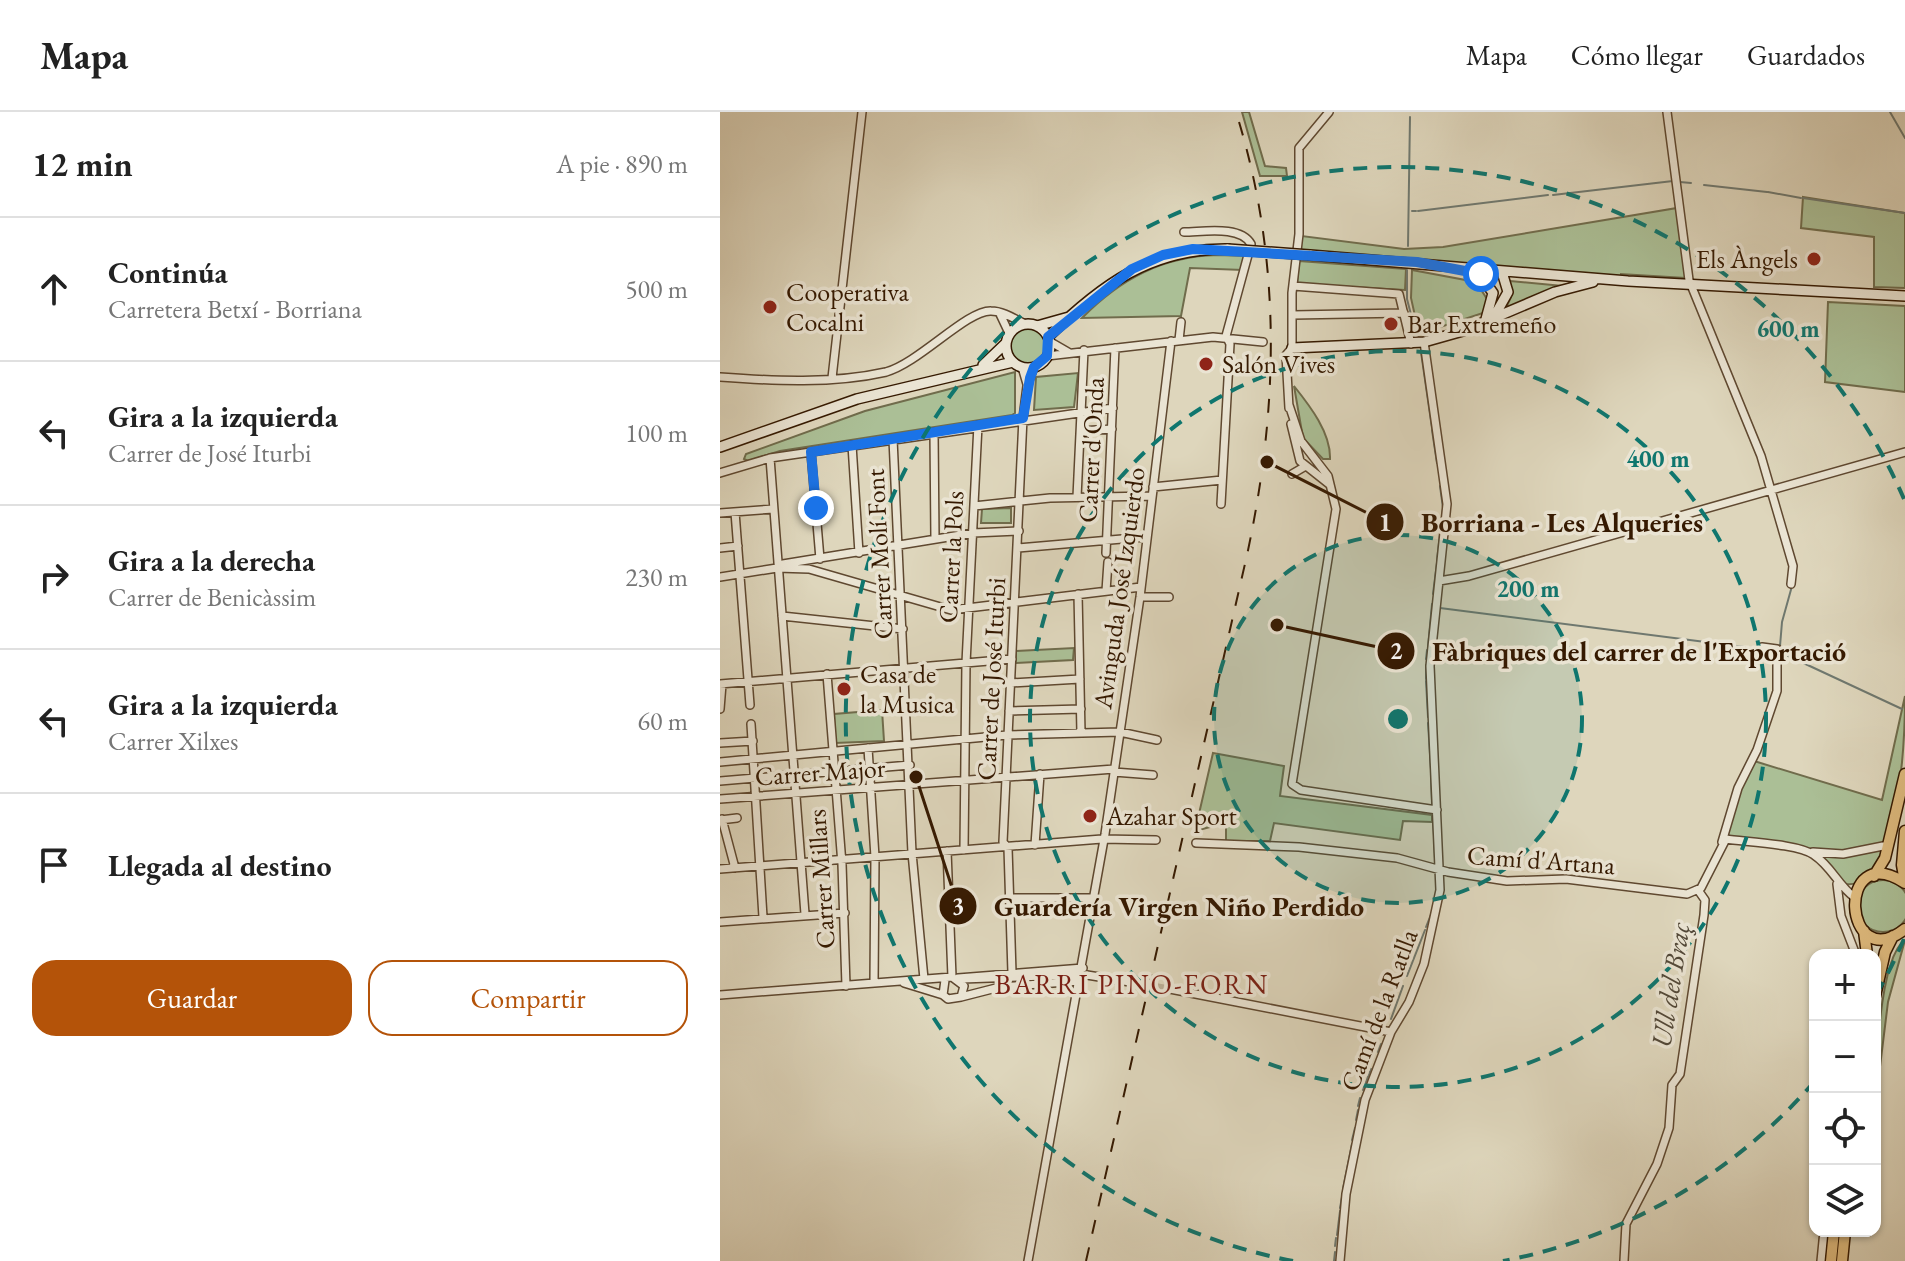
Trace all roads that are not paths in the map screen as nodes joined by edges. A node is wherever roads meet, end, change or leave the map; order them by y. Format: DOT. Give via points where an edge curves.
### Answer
graph roads {
  1 [pos="862,112"];
  2 [pos="1329,112"];
  3 [pos="1667,112"];
  4 [pos="1184,232"];
  5 [pos="1417,262"];
  6 [pos="1460,266"];
  7 [pos="1469,272"];
  8 [pos="1502,274"];
  9 [pos="1560,275"];
  10 [pos="1628,281"];
  11 [pos="1593,282"];
  12 [pos="1691,285"];
  13 [pos="1293,286"];
  14 [pos="1493,293"];
  15 [pos="1905,296"];
  16 [pos="998,312"];
  17 [pos="1404,313"];
  18 [pos="1293,315"];
  19 [pos="1072,317"];
  20 [pos="1488,320"];
  21 [pos="1181,322"];
  22 [pos="1025,324"];
  23 [pos="1037,326"];
  24 [pos="1227,337"];
  25 [pos="1007,338"];
  26 [pos="1049,339"];
  27 [pos="1175,341"];
  28 [pos="1263,342"];
  29 [pos="1424,342"];
  30 [pos="1411,344"];
  31 [pos="1115,348"];
  32 [pos="1292,348"];
  33 [pos="1084,350"];
  34 [pos="1068,352"];
  35 [pos="1047,356"];
  36 [pos="1018,365"];
  37 [pos="980,367"];
  38 [pos="1034,367"];
  39 [pos="720,377"];
  40 [pos="832,378"];
  41 [pos="1027,386"];
  42 [pos="1289,405"];
  43 [pos="1113,408"];
  44 [pos="1082,410"];
  45 [pos="1023,418"];
  46 [pos="978,425"];
  47 [pos="1112,429"];
  48 [pos="1081,431"];
  49 [pos="934,432"];
  50 [pos="893,439"];
  51 [pos="852,445"];
  52 [pos="720,447"];
  53 [pos="1306,448"];
  54 [pos="811,452"];
  55 [pos="1905,452"];
  56 [pos="1297,453"];
  57 [pos="770,458"];
  58 [pos="1319,463"];
  59 [pos="1306,468"];
  60 [pos="720,473"];
  61 [pos="1292,474"];
  62 [pos="1222,480"];
  63 [pos="1328,481"];
  64 [pos="1152,491"];
  65 [pos="1771,491"];
  66 [pos="1077,497"];
  67 [pos="1108,497"];
  68 [pos="1020,500"];
  69 [pos="1221,504"];
  70 [pos="974,506"];
  71 [pos="773,509"];
  72 [pos="735,512"];
  73 [pos="720,513"];
  74 [pos="1019,531"];
  75 [pos="973,533"];
  76 [pos="1145,537"];
  77 [pos="935,539"];
  78 [pos="1107,541"];
  79 [pos="738,546"];
  80 [pos="898,547"];
  81 [pos="720,548"];
  82 [pos="1018,548"];
  83 [pos="859,553"];
  84 [pos="820,559"];
  85 [pos="808,560"];
  86 [pos="777,568"];
  87 [pos="809,569"];
  88 [pos="740,575"];
  89 [pos="720,577"];
  90 [pos="1439,581"];
  91 [pos="1791,584"];
  92 [pos="1141,587"];
  93 [pos="1106,591"];
  94 [pos="1078,594"];
  95 [pos="901,595"];
  96 [pos="1140,597"];
  97 [pos="1169,597"];
  98 [pos="1015,603"];
  99 [pos="968,608"];
  100 [pos="782,616"];
  101 [pos="903,629"];
  102 [pos="1762,647"];
  103 [pos="1012,659"];
  104 [pos="966,663"];
  105 [pos="904,667"];
  106 [pos="827,674"];
  107 [pos="787,677"];
  108 [pos="1080,679"];
  109 [pos="747,682"];
  110 [pos="1011,683"];
  111 [pos="721,684"];
  112 [pos="750,705"];
  113 [pos="720,709"];
  114 [pos="1081,709"];
  115 [pos="1009,711"];
  116 [pos="751,724"];
  117 [pos="1120,732"];
  118 [pos="1081,733"];
  119 [pos="1007,735"];
  120 [pos="965,740"];
  121 [pos="1157,740"];
  122 [pos="721,741"];
  123 [pos="753,741"];
  124 [pos="908,744"];
  125 [pos="868,748"];
  126 [pos="831,751"];
  127 [pos="794,756"];
  128 [pos="754,759"];
  129 [pos="720,762"];
  130 [pos="910,765"];
  131 [pos="870,770"];
  132 [pos="1114,771"];
  133 [pos="834,774"];
  134 [pos="1040,774"];
  135 [pos="1905,774"];
  136 [pos="1153,775"];
  137 [pos="796,776"];
  138 [pos="1005,777"];
  139 [pos="755,779"];
  140 [pos="963,780"];
  141 [pos="720,781"];
  142 [pos="911,785"];
  143 [pos="871,788"];
  144 [pos="835,791"];
  145 [pos="797,794"];
  146 [pos="756,797"];
  147 [pos="720,799"];
  148 [pos="1437,810"];
  149 [pos="737,818"];
  150 [pos="721,820"];
  151 [pos="1905,831"];
  152 [pos="1102,839"];
  153 [pos="1156,840"];
  154 [pos="1196,843"];
  155 [pos="1722,843"];
  156 [pos="1035,845"];
  157 [pos="1883,846"];
  158 [pos="1008,848"];
  159 [pos="964,850"];
  160 [pos="947,851"];
  161 [pos="1810,852"];
  162 [pos="912,853"];
  163 [pos="875,857"];
  164 [pos="840,860"];
  165 [pos="801,863"];
  166 [pos="760,866"];
  167 [pos="735,868"];
  168 [pos="720,869"];
  169 [pos="1441,869"];
  170 [pos="1874,876"];
  171 [pos="1905,882"];
  172 [pos="1837,884"];
  173 [pos="1698,890"];
  174 [pos="1857,892"];
  175 [pos="1008,898"];
  176 [pos="1095,898"];
  177 [pos="845,913"];
  178 [pos="805,914"];
  179 [pos="763,917"];
  180 [pos="720,922"];
  181 [pos="1905,929"];
  182 [pos="1864,931"];
  183 [pos="1893,936"];
  184 [pos="1854,949"];
  185 [pos="1866,949"];
  186 [pos="1881,967"];
  187 [pos="1012,973"];
  188 [pos="1082,975"];
  189 [pos="924,979"];
  190 [pos="954,979"];
  191 [pos="989,981"];
  192 [pos="902,982"];
  193 [pos="874,983"];
  194 [pos="1136,983"];
  195 [pos="846,986"];
  196 [pos="1170,989"];
  197 [pos="720,995"];
  198 [pos="943,995"];
  199 [pos="962,995"];
  200 [pos="1391,1032"];
  201 [pos="1823,1237"];
  202 [pos="1833,1237"];
  203 [pos="1844,1237"];
  204 [pos="1028,1261"];
  205 [pos="1340,1261"];
  206 [pos="1624,1261"];
  207 [pos="1821,1261"];
  208 [pos="1831,1261"];
  209 [pos="1842,1261"];
  1 -- 40 [label="street"];
  2 -- 13 [label="street" via="1299,148"];
  3 -- 12 [label="street"];
  4 -- 24 [label="street" via="1233,233 1250,242"];
  5 -- 6 [label="main road"];
  5 -- 7 [label="main road"];
  5 -- 19 [label="main road, bridge" via="1193,249 1150,260"];
  6 -- 8 [label="main road"];
  6 -- 9 [label="main road"];
  7 -- 8 [label="main road"];
  7 -- 14 [label="main road"];
  8 -- 9 [label="main road"];
  8 -- 11 [label="main road"];
  8 -- 14 [label="main road"];
  8 -- 20 [label="main road" via="1507,295"];
  9 -- 10 [label="main road"];
  10 -- 11 [label="main road"];
  10 -- 12 [label="main road"];
  11 -- 20 [label="main road"];
  12 -- 15 [label="main road"];
  12 -- 65 [label="street"];
  13 -- 17 [label="street" via="1400,294"];
  13 -- 18 [label="street"];
  14 -- 20 [label="main road"];
  16 -- 22 [label="street"];
  16 -- 25 [label="street" via="1006,322"];
  16 -- 40 [label="street" via="975,314 923,354 886,372"];
  17 -- 18 [label="street"];
  17 -- 30 [label="street"];
  18 -- 32 [label="street"];
  19 -- 23 [label="main road"];
  19 -- 26 [label="main road"];
  20 -- 29 [label="main road"];
  21 -- 27 [label="street, Avinguda José Izquierdo"];
  22 -- 23 [label="main road"];
  22 -- 25 [label="main road"];
  23 -- 26 [label="main road"];
  24 -- 27 [label="street"];
  24 -- 28 [label="street"];
  24 -- 62 [label="street"];
  25 -- 36 [label="main road"];
  25 -- 37 [label="main road"];
  26 -- 34 [label="street"];
  26 -- 35 [label="main road"];
  27 -- 31 [label="street"];
  27 -- 64 [label="street, Avinguda José Izquierdo"];
  29 -- 30 [label="main road"];
  29 -- 90 [label="street, Camí de la Ratlla" via="1447,504"];
  30 -- 32 [label="main road"];
  31 -- 33 [label="street"];
  31 -- 43 [label="street, Carrer d'Onda"];
  32 -- 42 [label="street" via="1286,355"];
  33 -- 34 [label="street"];
  33 -- 44 [label="street"];
  34 -- 35 [label="street"];
  35 -- 38 [label="main road"];
  36 -- 37 [label="main road"];
  36 -- 38 [label="main road"];
  36 -- 41 [label="street, Carrer de José Iturbi"];
  37 -- 52 [label="main road" via="857,399"];
  38 -- 41 [label="street, Carrer de José Iturbi"];
  39 -- 40 [label="street"];
  41 -- 45 [label="street, Carrer de José Iturbi"];
  42 -- 53 [label="street"];
  42 -- 56 [label="street"];
  43 -- 44 [label="street"];
  43 -- 47 [label="street, Carrer d'Onda"];
  44 -- 45 [label="street"];
  44 -- 48 [label="street"];
  45 -- 46 [label="street"];
  45 -- 68 [label="street, Carrer de José Iturbi"];
  46 -- 49 [label="street"];
  46 -- 70 [label="street, Carrer la Pols"];
  47 -- 48 [label="street"];
  47 -- 67 [label="street, Carrer d'Onda"];
  48 -- 66 [label="street"];
  49 -- 50 [label="street"];
  49 -- 77 [label="street"];
  50 -- 51 [label="street"];
  50 -- 80 [label="street, Carrer Molí Font"];
  51 -- 54 [label="street"];
  51 -- 83 [label="street"];
  53 -- 56 [label="street"];
  53 -- 58 [label="street"];
  54 -- 57 [label="street"];
  54 -- 84 [label="street"];
  55 -- 65 [label="street"];
  56 -- 59 [label="street"];
  57 -- 60 [label="street"];
  57 -- 71 [label="street"];
  58 -- 59 [label="street"];
  58 -- 63 [label="street"];
  59 -- 61 [label="street"];
  59 -- 63 [label="street"];
  62 -- 64 [label="street"];
  62 -- 69 [label="street"];
  63 -- 148 [label="street" via="1336,509 1292,784 1301,790"];
  64 -- 67 [label="street"];
  64 -- 76 [label="street, Avinguda José Izquierdo"];
  65 -- 90 [label="street"];
  65 -- 91 [label="street" via="1793,566"];
  66 -- 67 [label="street"];
  66 -- 68 [label="street"];
  67 -- 78 [label="street, Carrer d'Onda"];
  68 -- 70 [label="street"];
  68 -- 74 [label="street, Carrer de José Iturbi"];
  70 -- 75 [label="street, Carrer la Pols"];
  71 -- 72 [label="street"];
  71 -- 86 [label="street"];
  72 -- 73 [label="street"];
  72 -- 79 [label="street"];
  74 -- 75 [label="street"];
  74 -- 82 [label="street, Carrer de José Iturbi"];
  75 -- 77 [label="street"];
  75 -- 99 [label="street, Carrer la Pols"];
  76 -- 78 [label="street"];
  76 -- 92 [label="street, Avinguda José Izquierdo"];
  77 -- 80 [label="street"];
  78 -- 82 [label="street"];
  78 -- 93 [label="street, Carrer d'Onda"];
  79 -- 81 [label="street"];
  79 -- 88 [label="street"];
  80 -- 83 [label="street"];
  80 -- 95 [label="street, Carrer Molí Font"];
  82 -- 98 [label="street, Carrer de José Iturbi"];
  83 -- 84 [label="street"];
  84 -- 85 [label="street"];
  85 -- 86 [label="street"];
  85 -- 87 [label="street"];
  86 -- 87 [label="street"];
  86 -- 88 [label="street"];
  86 -- 100 [label="street"];
  87 -- 95 [label="street"];
  88 -- 89 [label="street"];
  88 -- 109 [label="street"];
  90 -- 148 [label="street, Camí de la Ratlla" via="1430,666"];
  92 -- 93 [label="street"];
  92 -- 96 [label="street, Avinguda José Izquierdo"];
  93 -- 94 [label="street"];
  94 -- 98 [label="street"];
  94 -- 108 [label="street"];
  95 -- 99 [label="street" via="951,610"];
  95 -- 101 [label="street, Carrer Molí Font"];
  96 -- 97 [label="street"];
  96 -- 117 [label="street, Avinguda José Izquierdo"];
  98 -- 99 [label="street"];
  98 -- 103 [label="street, Carrer de José Iturbi"];
  99 -- 104 [label="street, Carrer la Pols"];
  100 -- 101 [label="street"];
  100 -- 107 [label="street"];
  101 -- 105 [label="street, Carrer Molí Font"];
  102 -- 155 [label="street" via="1777,649 1777,691"];
  103 -- 104 [label="street"];
  103 -- 110 [label="street, Carrer de José Iturbi"];
  104 -- 105 [label="street"];
  104 -- 120 [label="street, Carrer la Pols"];
  105 -- 106 [label="street"];
  105 -- 124 [label="street, Carrer Molí Font"];
  106 -- 107 [label="street"];
  106 -- 126 [label="street, Carrer Millars"];
  107 -- 109 [label="street"];
  107 -- 127 [label="street"];
  108 -- 110 [label="street"];
  108 -- 114 [label="street"];
  109 -- 111 [label="street"];
  109 -- 112 [label="street"];
  110 -- 115 [label="street, Carrer de José Iturbi"];
  111 -- 113 [label="street"];
  114 -- 115 [label="street"];
  114 -- 118 [label="street"];
  115 -- 119 [label="street, Carrer de José Iturbi"];
  116 -- 123 [label="street"];
  117 -- 118 [label="street"];
  117 -- 121 [label="street"];
  117 -- 132 [label="street, Avinguda José Izquierdo"];
  118 -- 119 [label="street"];
  119 -- 120 [label="street"];
  119 -- 138 [label="street, Carrer de José Iturbi"];
  120 -- 124 [label="street"];
  120 -- 140 [label="street, Carrer la Pols"];
  122 -- 123 [label="street"];
  123 -- 128 [label="street"];
  124 -- 125 [label="street"];
  124 -- 130 [label="street, Carrer Molí Font"];
  125 -- 126 [label="street"];
  125 -- 131 [label="street"];
  126 -- 127 [label="street"];
  126 -- 133 [label="street, Carrer Millars"];
  127 -- 128 [label="street"];
  127 -- 137 [label="street"];
  128 -- 129 [label="street"];
  128 -- 139 [label="street"];
  130 -- 131 [label="street"];
  130 -- 142 [label="street, Carrer Molí Font"];
  131 -- 133 [label="street"];
  131 -- 143 [label="street"];
  132 -- 134 [label="street, Carrer Major"];
  132 -- 136 [label="street, Carrer Major"];
  132 -- 152 [label="street, Avinguda José Izquierdo"];
  133 -- 137 [label="street"];
  133 -- 144 [label="street, Carrer Millars"];
  134 -- 138 [label="street, Carrer Major"];
  134 -- 156 [label="street"];
  135 -- 170 [label="main road" via="1885,858"];
  137 -- 139 [label="street"];
  137 -- 145 [label="street"];
  138 -- 140 [label="street, Carrer Major"];
  138 -- 158 [label="street, Carrer de José Iturbi" via="1003,842"];
  139 -- 141 [label="street"];
  139 -- 146 [label="street"];
  140 -- 142 [label="street, Carrer Major"];
  140 -- 159 [label="street, Carrer la Pols"];
  142 -- 143 [label="street, Carrer Major"];
  142 -- 162 [label="street, Carrer Molí Font"];
  143 -- 144 [label="street, Carrer Major"];
  143 -- 163 [label="street"];
  144 -- 145 [label="street, Carrer Major"];
  144 -- 164 [label="street, Carrer Millars"];
  145 -- 146 [label="street, Carrer Major"];
  145 -- 165 [label="street"];
  146 -- 147 [label="street, Carrer Major"];
  146 -- 166 [label="street"];
  148 -- 169 [label="street, Camí de la Ratlla"];
  149 -- 150 [label="street"];
  150 -- 167 [label="street"];
  151 -- 171 [label="main road"];
  152 -- 153 [label="street"];
  152 -- 156 [label="street"];
  152 -- 176 [label="street, Avinguda José Izquierdo"];
  154 -- 169 [label="street, Camí d'Artana" via="1299,847 1397,858"];
  155 -- 161 [label="street" via="1726,839"];
  155 -- 173 [label="street"];
  156 -- 158 [label="street"];
  157 -- 161 [label="street" via="1843,854"];
  158 -- 159 [label="street"];
  158 -- 175 [label="street, Carrer de José Iturbi"];
  159 -- 160 [label="street"];
  160 -- 162 [label="street"];
  160 -- 190 [label="street"];
  161 -- 172 [label="street"];
  162 -- 163 [label="street"];
  162 -- 189 [label="street, Carrer Molí Font"];
  163 -- 164 [label="street"];
  163 -- 193 [label="street"];
  164 -- 165 [label="street"];
  164 -- 177 [label="street, Carrer Millars"];
  165 -- 166 [label="street"];
  165 -- 178 [label="street"];
  166 -- 167 [label="street"];
  166 -- 179 [label="street"];
  167 -- 168 [label="street"];
  169 -- 173 [label="street, Camí d'Artana" via="1507,881 1566,879 1687,894"];
  169 -- 200 [label="street, Camí de la Ratlla" via="1439,904 1424,964"];
  170 -- 171 [label="main road"];
  170 -- 174 [label="main road"];
  172 -- 174 [label="street"];
  172 -- 184 [label="street" via="1841,916"];
  173 -- 206 [label="street" via="1705,900 1704,915 1680,1074 1672,1085 1669,1128 1657,1164 1626,1224"];
  174 -- 182 [label="main road" via="1856,921"];
  175 -- 176 [label="street"];
  175 -- 187 [label="street, Carrer de José Iturbi"];
  176 -- 188 [label="street, Avinguda José Izquierdo"];
  177 -- 178 [label="street"];
  177 -- 195 [label="street, Carrer Millars"];
  178 -- 179 [label="street"];
  179 -- 180 [label="street"];
  181 -- 183 [label="main road"];
  182 -- 183 [label="main road"];
  182 -- 185 [label="main road"];
  183 -- 186 [label="main road"];
  187 -- 188 [label="street"];
  187 -- 190 [label="street"];
  188 -- 191 [label="street"];
  188 -- 194 [label="street"];
  188 -- 199 [label="street"];
  188 -- 204 [label="street, Avinguda José Izquierdo"];
  189 -- 190 [label="street"];
  189 -- 192 [label="street"];
  190 -- 191 [label="street"];
  190 -- 198 [label="street"];
  190 -- 199 [label="street"];
  191 -- 199 [label="street"];
  192 -- 193 [label="street"];
  192 -- 198 [label="street"];
  193 -- 195 [label="street"];
  195 -- 197 [label="street"];
  196 -- 200 [label="street"];
  198 -- 199 [label="street"];
  200 -- 205 [label="street, Camí de la Ratlla" via="1365,1100 1346,1194"];
  201 -- 207 [label="street"];
  202 -- 208 [label="main road"];
  203 -- 209 [label="main road"];
}
